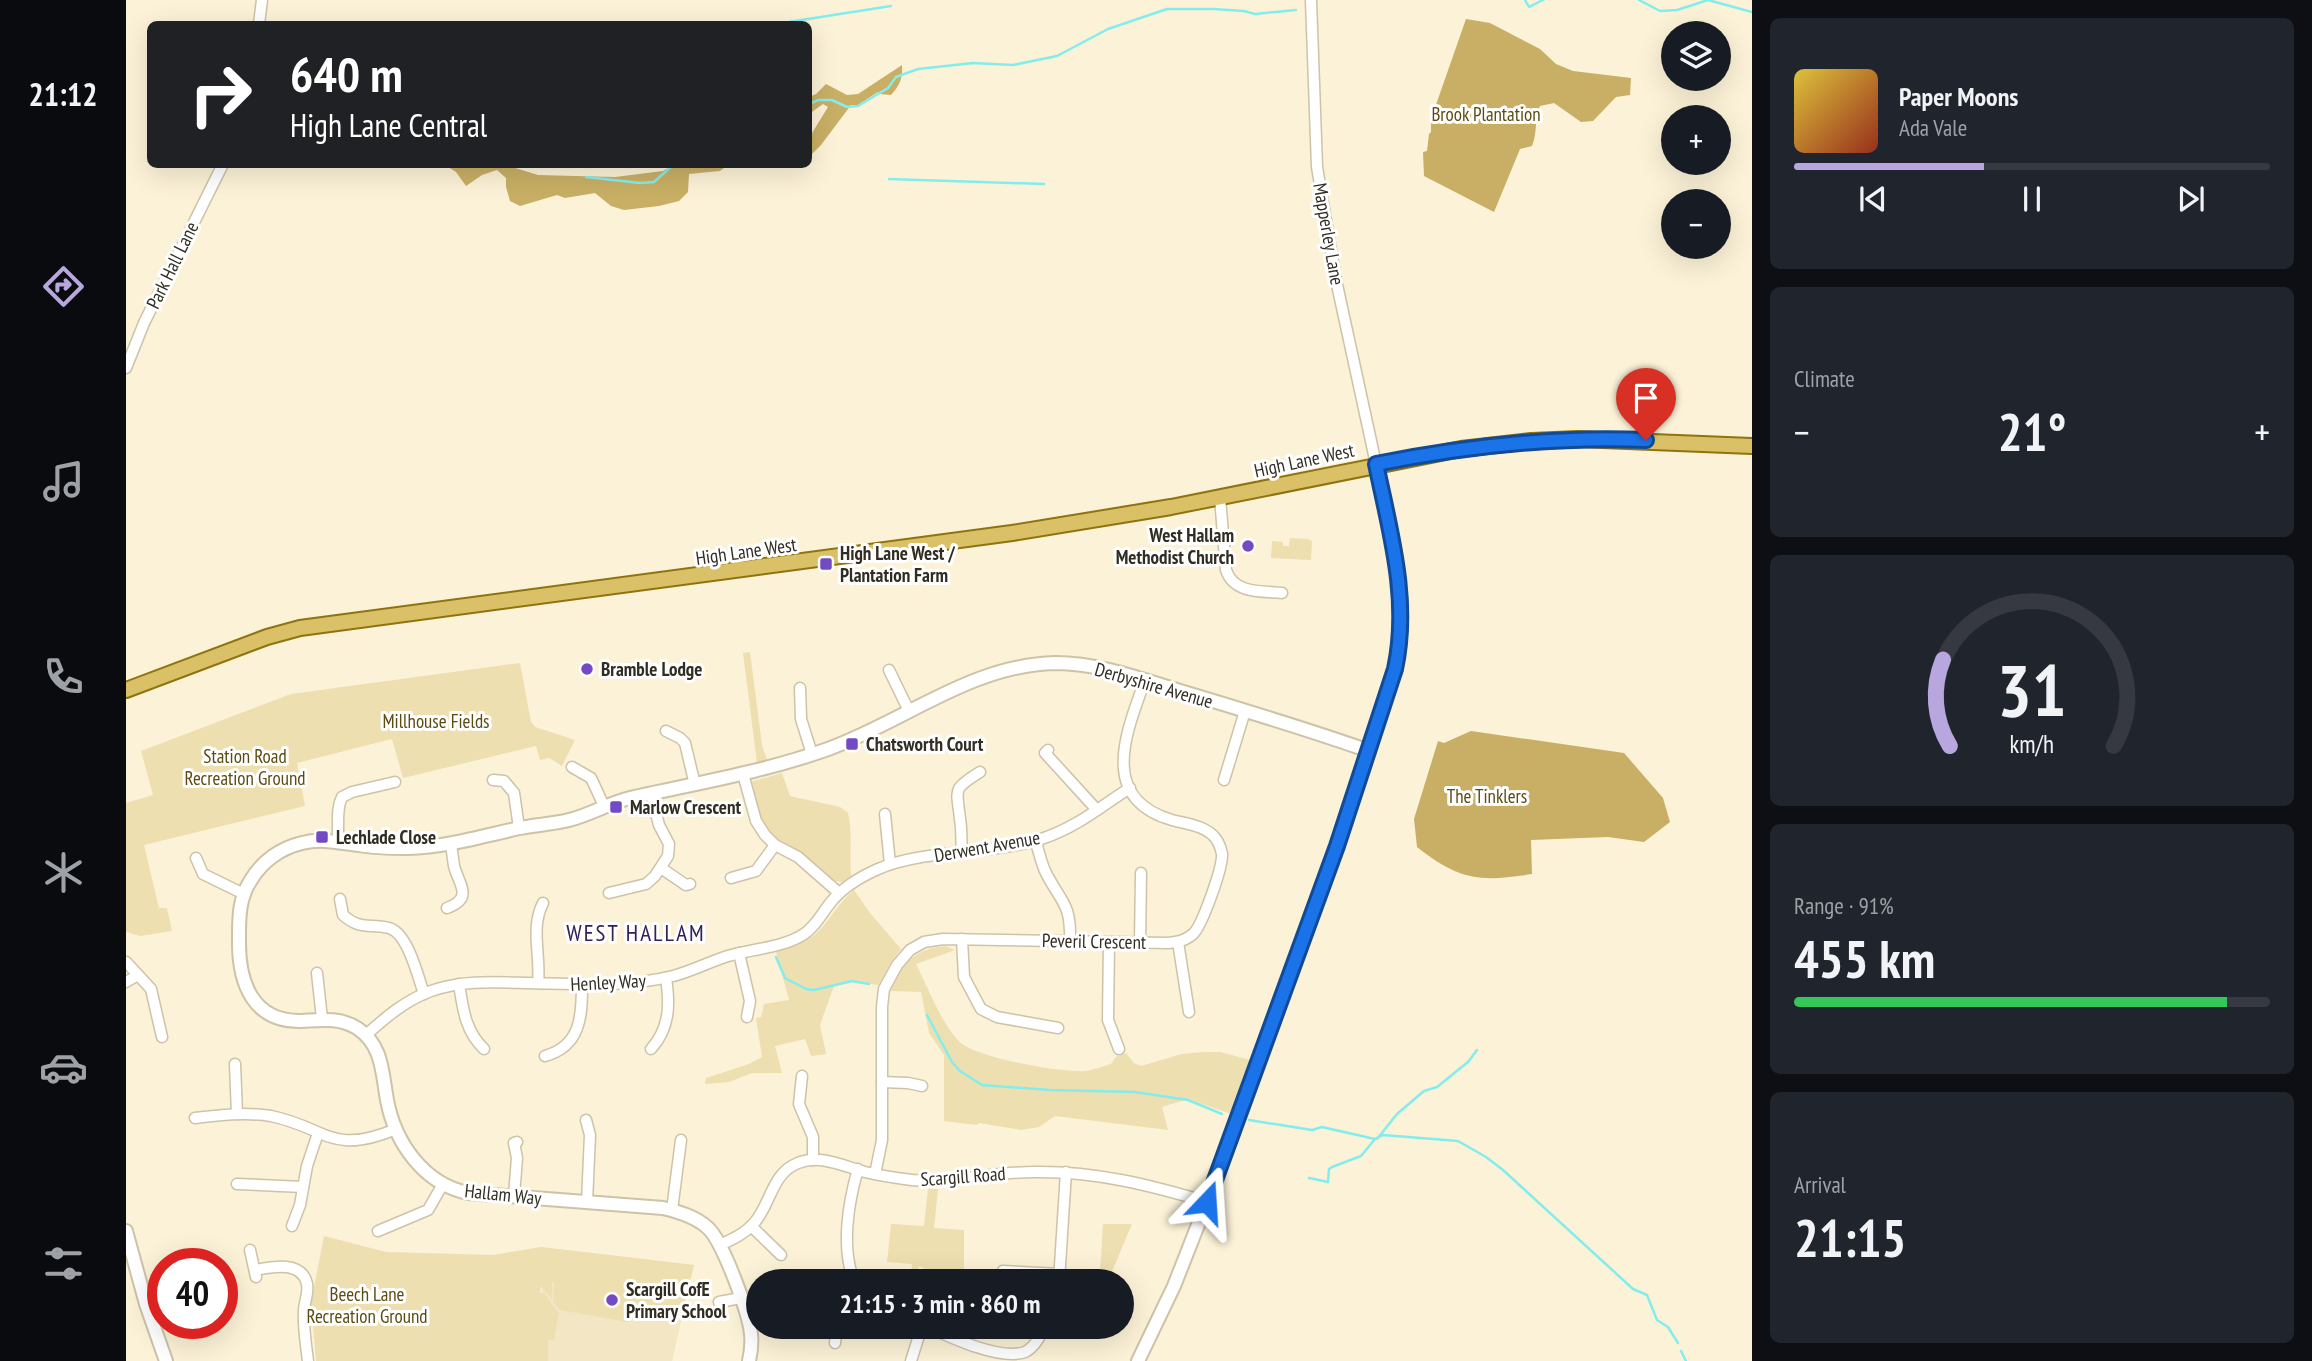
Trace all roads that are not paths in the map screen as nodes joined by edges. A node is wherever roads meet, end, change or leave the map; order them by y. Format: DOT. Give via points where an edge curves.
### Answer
graph roads {
  1 [pos="1311,0"];
  2 [pos="221,168"];
  3 [pos="126,368"];
  4 [pos="1752,446"];
  5 [pos="1376,464"];
  6 [pos="1220,498"];
  7 [pos="1282,593"];
  8 [pos="889,670"];
  9 [pos="1145,680"];
  10 [pos="800,688"];
  11 [pos="126,690"];
  12 [pos="909,711"];
  13 [pos="1245,711"];
  14 [pos="666,731"];
  15 [pos="1048,750"];
  16 [pos="1369,751"];
  17 [pos="812,754"];
  18 [pos="572,767"];
  19 [pos="980,772"];
  20 [pos="743,774"];
  21 [pos="1212,776"];
  22 [pos="499,777"];
  23 [pos="395,782"];
  24 [pos="695,785"];
  25 [pos="1130,788"];
  26 [pos="651,794"];
  27 [pos="604,806"];
  28 [pos="1097,810"];
  29 [pos="885,814"];
  30 [pos="519,828"];
  31 [pos="1035,840"];
  32 [pos="337,842"];
  33 [pos="451,844"];
  34 [pos="775,845"];
  35 [pos="962,853"];
  36 [pos="890,864"];
  37 [pos="195,865"];
  38 [pos="661,868"];
  39 [pos="731,878"];
  40 [pos="1139,880"];
  41 [pos="690,884"];
  42 [pos="609,893"];
  43 [pos="839,893"];
  44 [pos="244,894"];
  45 [pos="340,899"];
  46 [pos="538,907"];
  47 [pos="447,908"];
  48 [pos="962,939"];
  49 [pos="1070,941"];
  50 [pos="1109,942"];
  51 [pos="1178,942"];
  52 [pos="1140,943"];
  53 [pos="739,953"];
  54 [pos="126,962"];
  55 [pos="317,973"];
  56 [pos="138,975"];
  57 [pos="666,978"];
  58 [pos="126,982"];
  59 [pos="538,983"];
  60 [pos="582,984"];
  61 [pos="459,985"];
  62 [pos="424,994"];
  63 [pos="751,1012"];
  64 [pos="1189,1012"];
  65 [pos="322,1019"];
  66 [pos="1058,1028"];
  67 [pos="366,1035"];
  68 [pos="162,1037"];
  69 [pos="657,1045"];
  70 [pos="479,1046"];
  71 [pos="1119,1049"];
  72 [pos="551,1057"];
  73 [pos="235,1064"];
  74 [pos="802,1076"];
  75 [pos="882,1082"];
  76 [pos="924,1089"];
  77 [pos="237,1114"];
  78 [pos="195,1118"];
  79 [pos="586,1120"];
  80 [pos="396,1129"];
  81 [pos="317,1133"];
  82 [pos="681,1140"];
  83 [pos="517,1142"];
  84 [pos="813,1160"];
  85 [pos="858,1170"];
  86 [pos="1066,1172"];
  87 [pos="875,1174"];
  88 [pos="237,1184"];
  89 [pos="443,1184"];
  90 [pos="303,1187"];
  91 [pos="514,1196"];
  92 [pos="587,1202"];
  93 [pos="1207,1202"];
  94 [pos="672,1210"];
  95 [pos="292,1226"];
  96 [pos="751,1226"];
  97 [pos="126,1231"];
  98 [pos="378,1231"];
  99 [pos="720,1245"];
  100 [pos="250,1250"];
  101 [pos="781,1255"];
  102 [pos="851,1269"];
  103 [pos="1060,1269"];
  104 [pos="741,1298"];
  105 [pos="719,1302"];
  106 [pos="919,1339"];
  107 [pos="956,1339"];
  108 [pos="1038,1339"];
  109 [pos="1024,1357"];
  110 [pos="166,1361"];
  111 [pos="308,1361"];
  112 [pos="749,1361"];
  113 [pos="911,1361"];
  114 [pos="1138,1361"];
  1 -- 5 [label="street, Mapperley Lane" via="1317,167"];
  2 -- 3 [label="street, Park Hall Lane"];
  4 -- 5 [label="main road, High Lane West" via="1531,441"];
  5 -- 6 [label="main road, High Lane West"];
  5 -- 16 [label="street" via="1398,571 1401,626 1395,669"];
  6 -- 7 [label="street" via="1227,574 1237,587 1257,586"];
  6 -- 11 [label="main road, High Lane West" via="1012,533 300,628"];
  8 -- 12 [label="street" via="892,687"];
  9 -- 12 [label="street, Derbyshire Avenue" via="1080,664 1023,666 967,683"];
  9 -- 13 [label="street, Derbyshire Avenue"];
  9 -- 25 [label="street" via="1124,741 1123,762"];
  10 -- 17 [label="street" via="801,719"];
  12 -- 17 [label="street, Derbyshire Avenue"];
  13 -- 16 [label="street, Derbyshire Avenue"];
  13 -- 21 [label="street" via="1226,780"];
  14 -- 24 [label="street" via="678,733 687,746"];
  15 -- 28 [label="street" via="1045,752"];
  16 -- 93 [label="street"];
  17 -- 20 [label="street, Derbyshire Avenue"];
  18 -- 27 [label="street" via="591,778"];
  19 -- 35 [label="street" via="962,784 957,794"];
  20 -- 24 [label="street"];
  20 -- 34 [label="street" via="756,821"];
  22 -- 30 [label="street" via="514,793"];
  23 -- 32 [label="street" via="339,795"];
  24 -- 26 [label="street"];
  25 -- 28 [label="street, Derwent Avenue"];
  25 -- 51 [label="street" via="1139,801 1164,818 1212,834 1220,848 1221,863 1201,924"];
  26 -- 27 [label="street"];
  26 -- 38 [label="street" via="669,844"];
  27 -- 30 [label="street" via="567,820"];
  28 -- 31 [label="street, Derwent Avenue" via="1065,830"];
  29 -- 36 [label="street"];
  30 -- 33 [label="street"];
  31 -- 35 [label="street, Derwent Avenue"];
  31 -- 49 [label="street" via="1044,870 1070,915"];
  32 -- 33 [label="street" via="407,848"];
  32 -- 44 [label="street" via="312,841 279,852 260,867"];
  33 -- 47 [label="street" via="465,898"];
  34 -- 39 [label="street" via="756,871"];
  34 -- 43 [label="street" via="793,854"];
  35 -- 36 [label="street, Derwent Avenue"];
  36 -- 43 [label="street, Derwent Avenue"];
  37 -- 44 [label="street" via="211,879"];
  38 -- 41 [label="street"];
  38 -- 42 [label="street" via="646,884"];
  40 -- 52 [label="street"];
  43 -- 53 [label="street, Henley Way" via="801,936"];
  44 -- 65 [label="street" via="239,957 248,992 280,1018"];
  45 -- 62 [label="street" via="339,913 359,926 394,925"];
  46 -- 59 [label="street"];
  48 -- 49 [label="street, Peveril Crescent"];
  48 -- 66 [label="street" via="964,977 981,1009 1043,1030"];
  48 -- 75 [label="street, Peveril Crescent" via="917,946 892,972 882,1000"];
  49 -- 50 [label="street, Peveril Crescent"];
  50 -- 52 [label="street, Peveril Crescent"];
  50 -- 71 [label="street" via="1108,1017 1118,1034"];
  51 -- 52 [label="street, Peveril Crescent"];
  51 -- 64 [label="street"];
  53 -- 57 [label="street, Henley Way"];
  53 -- 63 [label="street"];
  54 -- 56 [label="street"];
  55 -- 65 [label="street"];
  56 -- 58 [label="street"];
  56 -- 68 [label="street" via="154,995"];
  57 -- 60 [label="street, Henley Way"];
  57 -- 69 [label="street" via="668,1015"];
  59 -- 60 [label="street, Henley Way"];
  59 -- 61 [label="street, Henley Way"];
  60 -- 72 [label="street" via="578,1030"];
  61 -- 62 [label="street, Henley Way"];
  61 -- 70 [label="street" via="466,1023"];
  62 -- 67 [label="street, Henley Way" via="400,1006"];
  65 -- 67 [label="street" via="350,1024"];
  67 -- 80 [label="street, Hallam Way" via="380,1059"];
  73 -- 77 [label="street"];
  74 -- 84 [label="street" via="795,1091 813,1137"];
  75 -- 76 [label="street"];
  75 -- 87 [label="street, Peveril Crescent" via="882,1140"];
  77 -- 78 [label="street"];
  77 -- 81 [label="street" via="280,1118"];
  79 -- 92 [label="street" via="594,1134"];
  80 -- 81 [label="street" via="359,1141"];
  80 -- 89 [label="street, Hallam Way" via="418,1164"];
  81 -- 90 [label="street"];
  82 -- 94 [label="street" via="675,1153"];
  83 -- 91 [label="street"];
  84 -- 85 [label="street, Scargill Road"];
  84 -- 96 [label="street" via="782,1173"];
  85 -- 87 [label="street, Scargill Road"];
  85 -- 102 [label="street" via="848,1214"];
  86 -- 87 [label="street, Scargill Road" via="933,1181"];
  86 -- 93 [label="street, Scargill Road" via="1138,1182"];
  86 -- 103 [label="street"];
  88 -- 90 [label="street"];
  89 -- 91 [label="street, Hallam Way" via="468,1193"];
  89 -- 98 [label="street" via="428,1210"];
  90 -- 95 [label="street"];
  91 -- 92 [label="street, Hallam Way"];
  92 -- 94 [label="street, Hallam Way"];
  93 -- 114 [label="street"];
  94 -- 99 [label="street, Hallam Way" via="701,1223"];
  96 -- 99 [label="street"];
  96 -- 101 [label="street" via="769,1249"];
  97 -- 110 [label="street"];
  99 -- 104 [label="street, Hallam Way"];
  100 -- 111 [label="street" via="256,1274 285,1266 306,1280"];
  104 -- 105 [label="street"];
  104 -- 112 [label="street, Hallam Way" via="752,1336"];
  106 -- 113 [label="street"];
  107 -- 109 [label="street" via="993,1354"];
  108 -- 109 [label="street"];
}
